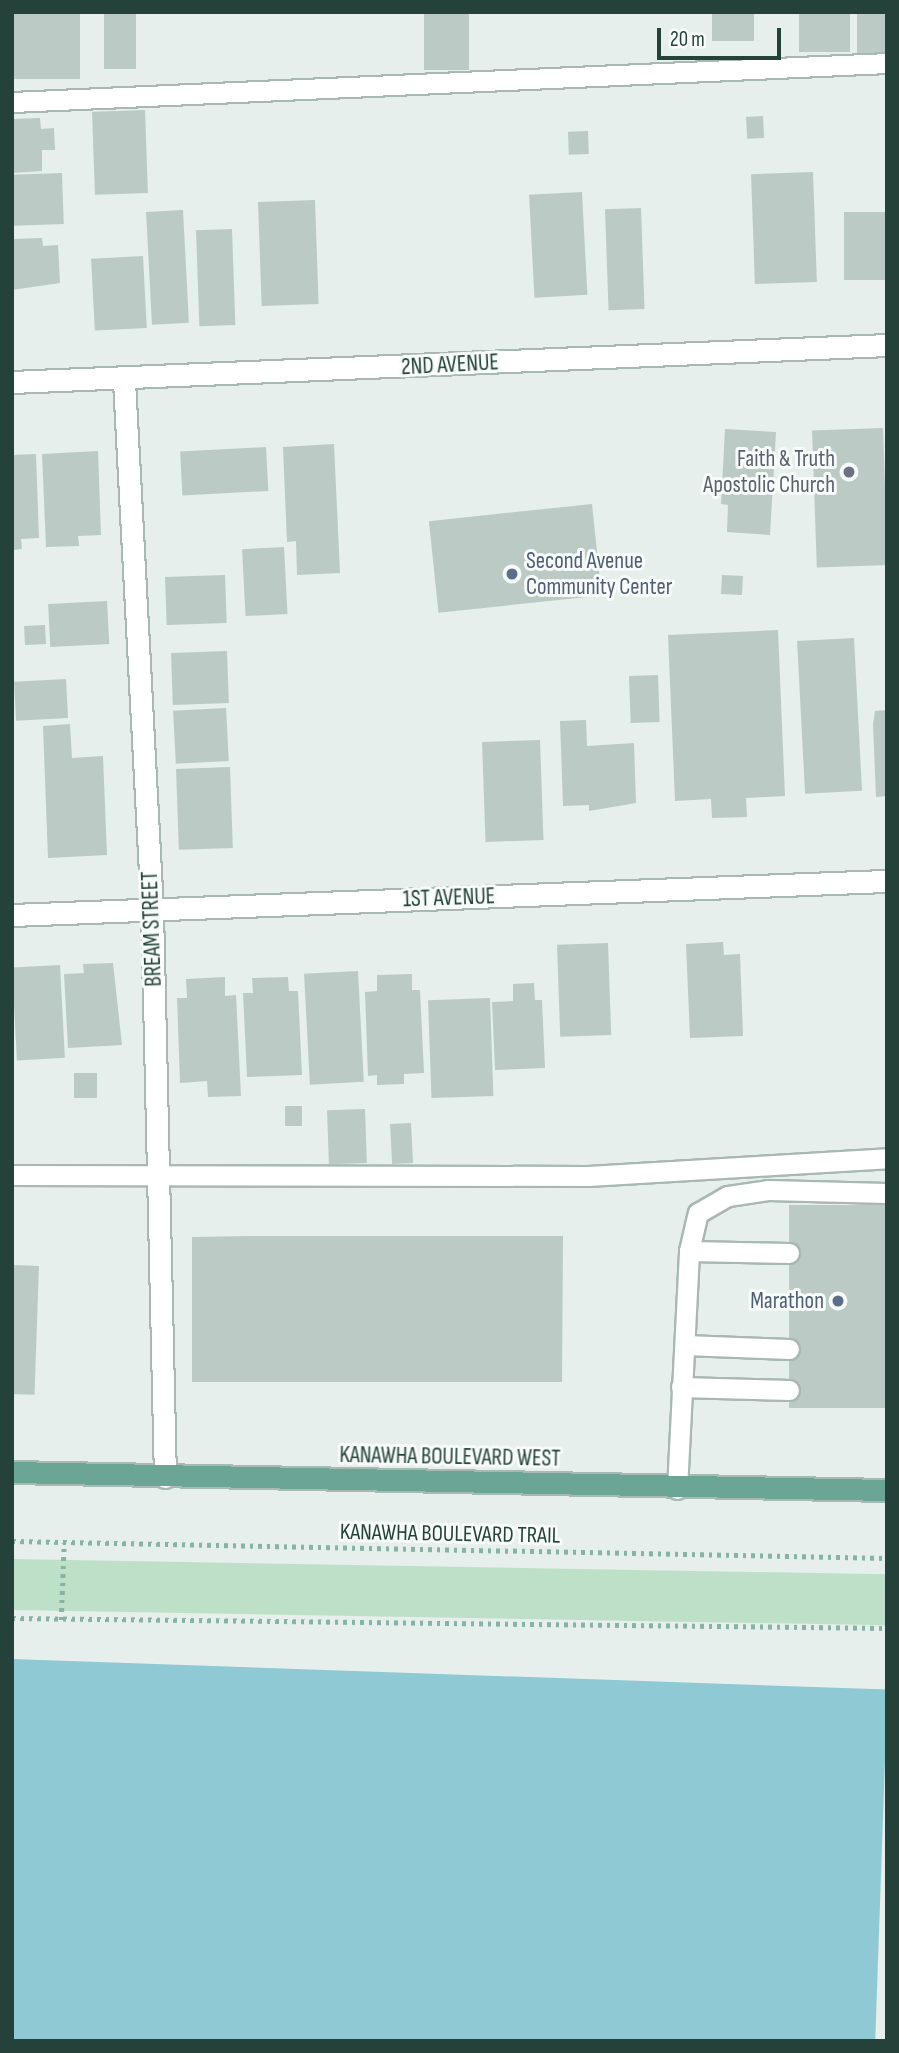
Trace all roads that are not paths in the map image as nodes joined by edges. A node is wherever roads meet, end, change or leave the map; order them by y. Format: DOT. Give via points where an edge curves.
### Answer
graph roads {
  1 [pos="887,63"];
  2 [pos="12,102"];
  3 [pos="887,345"];
  4 [pos="124,381"];
  5 [pos="12,383"];
  6 [pos="887,881"];
  7 [pos="152,910"];
  8 [pos="12,915"];
  9 [pos="887,1158"];
  10 [pos="12,1175"];
  11 [pos="159,1177"];
  12 [pos="887,1193"];
  13 [pos="689,1251"];
  14 [pos="789,1253"];
  15 [pos="685,1345"];
  16 [pos="789,1349"];
  17 [pos="681,1387"];
  18 [pos="789,1390"];
  19 [pos="12,1472"];
  20 [pos="165,1477"];
  21 [pos="677,1489"];
  22 [pos="887,1490"];
  1 -- 2 [label="lane"];
  3 -- 4 [label="street, 2ND AVENUE"];
  4 -- 5 [label="street, 2ND AVENUE"];
  4 -- 7 [label="street, BREAM STREET"];
  6 -- 7 [label="street, 1ST AVENUE"];
  7 -- 8 [label="street, 1ST AVENUE"];
  7 -- 11 [label="street, BREAM STREET"];
  9 -- 11 [label="lane" via="588,1176"];
  10 -- 11 [label="lane"];
  11 -- 20 [label="street, BREAM STREET"];
  12 -- 13 [label="lane" via="768,1190 728,1196 698,1213"];
  13 -- 14 [label="lane"];
  13 -- 15 [label="lane"];
  15 -- 16 [label="lane"];
  15 -- 17 [label="lane"];
  17 -- 18 [label="lane"];
  17 -- 21 [label="lane"];
  19 -- 20 [label="main road, KANAWHA BOULEVARD WEST"];
  20 -- 21 [label="main road, KANAWHA BOULEVARD WEST"];
  21 -- 22 [label="main road, KANAWHA BOULEVARD WEST"];
}
